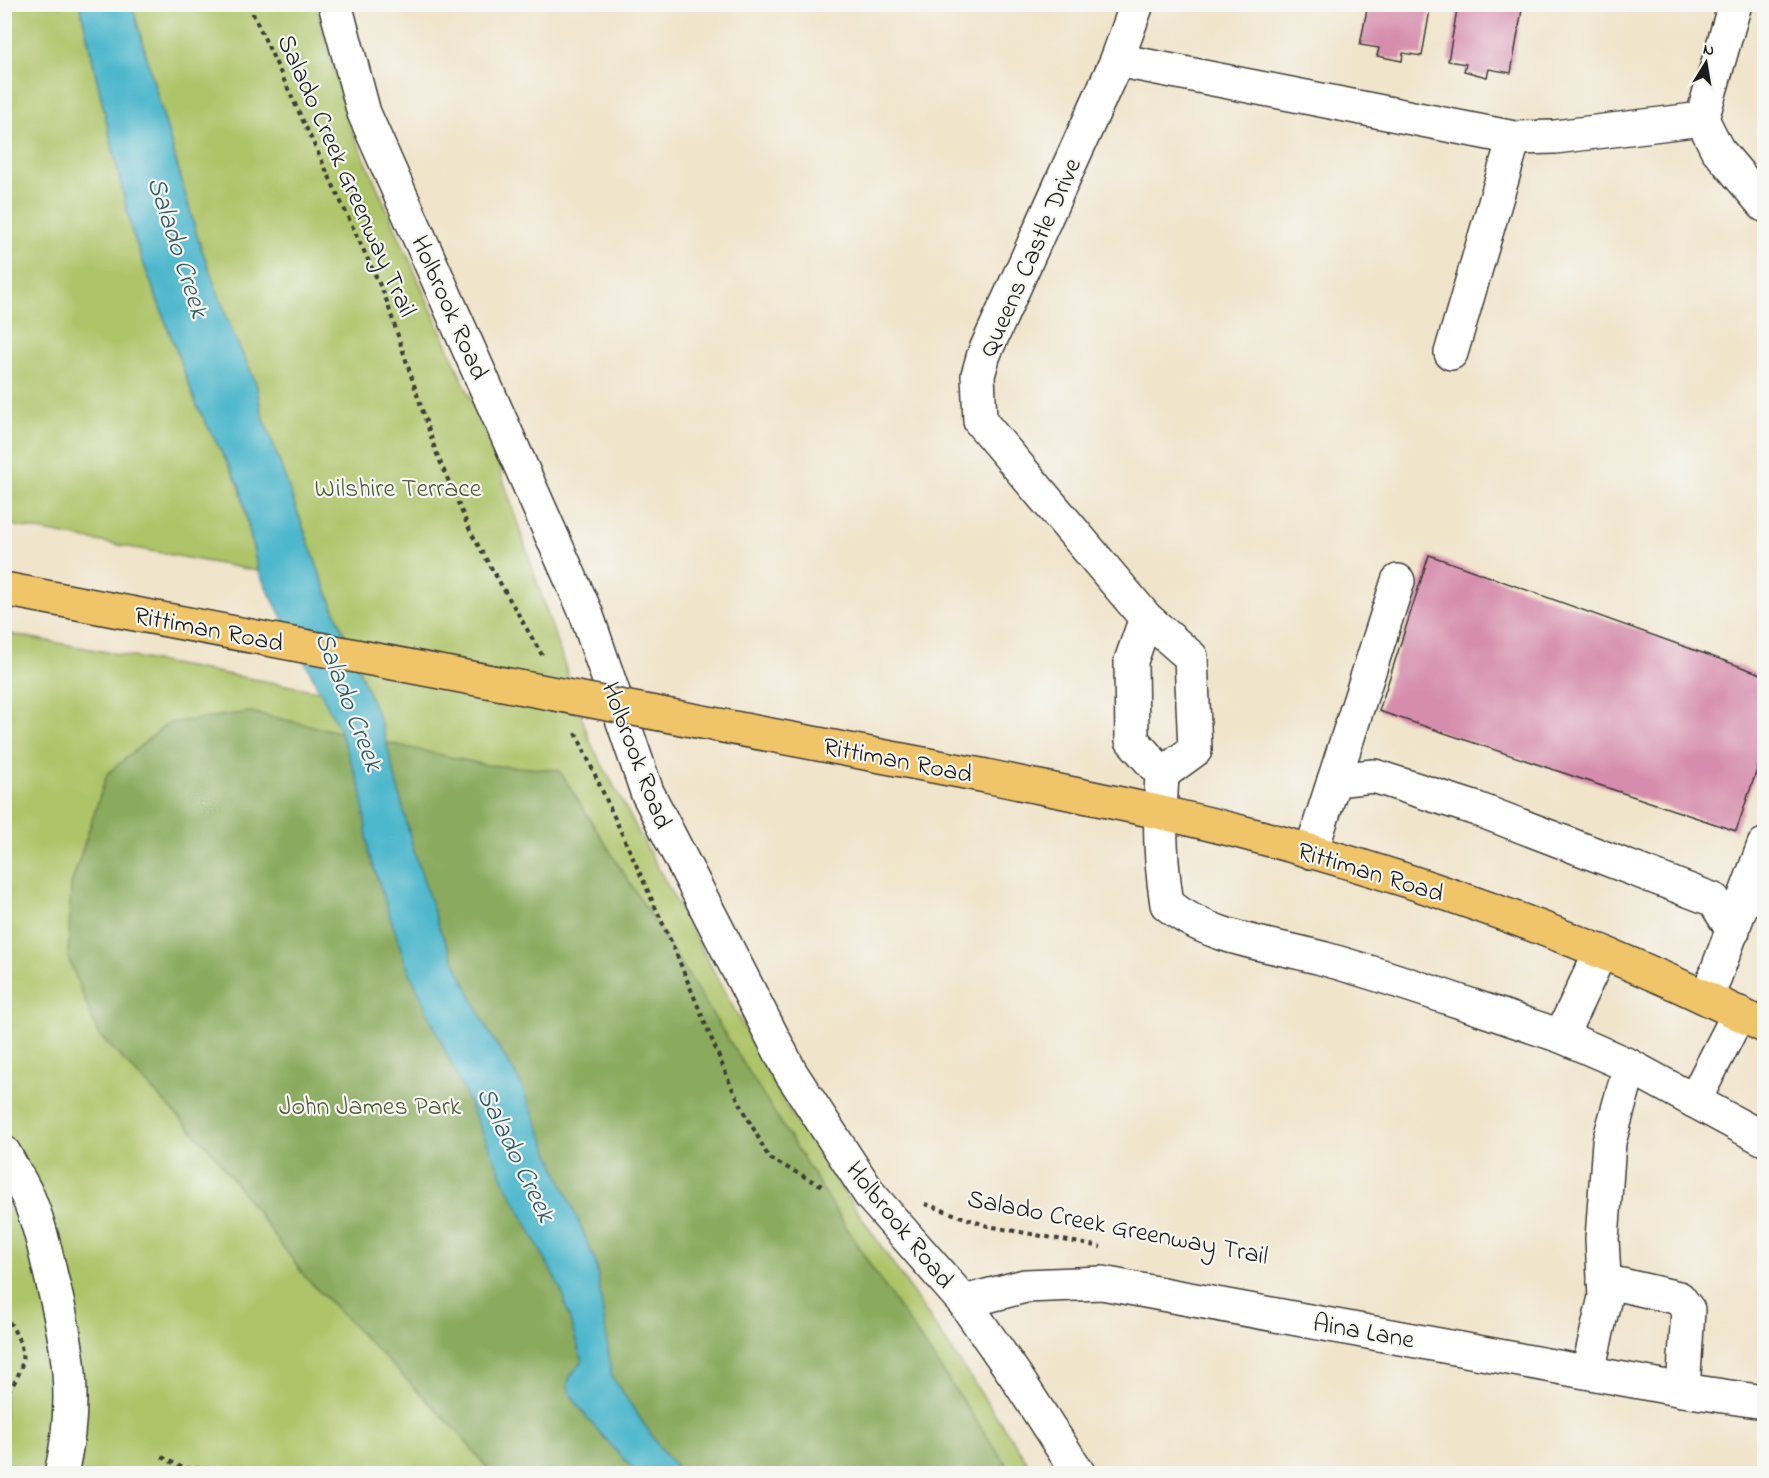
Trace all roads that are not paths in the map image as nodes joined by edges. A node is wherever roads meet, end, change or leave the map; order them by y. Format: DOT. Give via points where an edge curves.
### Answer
graph roads {
  1 [pos="335,4"];
  2 [pos="1137,4"];
  3 [pos="1735,4"];
  4 [pos="1117,60"];
  5 [pos="1702,119"];
  6 [pos="1514,138"];
  7 [pos="1764,205"];
  8 [pos="1451,353"];
  9 [pos="1398,581"];
  10 [pos="4,589"];
  11 [pos="1146,618"];
  12 [pos="1162,774"];
  13 [pos="1334,780"];
  14 [pos="1160,812"];
  15 [pos="1764,846"];
  16 [pos="1311,852"];
  17 [pos="1733,932"];
  18 [pos="1601,951"];
  19 [pos="1707,998"];
  20 [pos="1752,1020"];
  21 [pos="1561,1035"];
  22 [pos="1630,1066"];
  23 [pos="1694,1101"];
  24 [pos="1764,1139"];
  25 [pos="4,1153"];
  26 [pos="1604,1281"];
  27 [pos="964,1302"];
  28 [pos="1588,1371"];
  29 [pos="1683,1390"];
  30 [pos="1764,1402"];
  31 [pos="61,1473"];
  32 [pos="1078,1473"];
  1 -- 27 [label="street, Holbrook Road" via="364,113 586,613 647,792 791,1073 871,1196"];
  2 -- 4 [label="street, Queens Castle Drive"];
  3 -- 5 [label="street"];
  4 -- 6 [label="street"];
  4 -- 11 [label="street, Queens Castle Drive" via="984,354 978,375 980,421"];
  5 -- 6 [label="street" via="1555,137"];
  5 -- 7 [label="street" via="1717,149"];
  6 -- 8 [label="street"];
  9 -- 13 [label="street"];
  10 -- 14 [label="main road, Rittiman Road, bridge"];
  11 -- 12 [label="street" via="1131,661 1132,740"];
  11 -- 12 [label="street, Queens Castle Drive" via="1191,657 1195,750"];
  12 -- 14 [label="street"];
  13 -- 16 [label="street"];
  13 -- 17 [label="street" via="1374,776 1477,809 1714,900"];
  14 -- 16 [label="main road, Rittiman Road"];
  14 -- 21 [label="street" via="1167,904 1185,920 1220,933 1326,959"];
  15 -- 17 [label="street"];
  16 -- 18 [label="main road, Rittiman Road" via="1413,883"];
  17 -- 19 [label="street"];
  18 -- 19 [label="main road, Rittiman Road"];
  18 -- 21 [label="street"];
  19 -- 20 [label="main road, Rittiman Road"];
  20 -- 23 [label="street"];
  21 -- 22 [label="street"];
  22 -- 23 [label="street"];
  22 -- 26 [label="street" via="1609,1142 1602,1239"];
  23 -- 24 [label="street"];
  25 -- 31 [label="street" via="28,1197 64,1324 72,1402"];
  26 -- 28 [label="street" via="1605,1297"];
  26 -- 29 [label="street" via="1679,1298 1689,1310"];
  27 -- 28 [label="street, Aina Lane" via="1025,1286 1102,1282"];
  27 -- 32 [label="street, Holbrook Road"];
  28 -- 29 [label="street, Aina Lane"];
  29 -- 30 [label="street, Aina Lane"];
}
